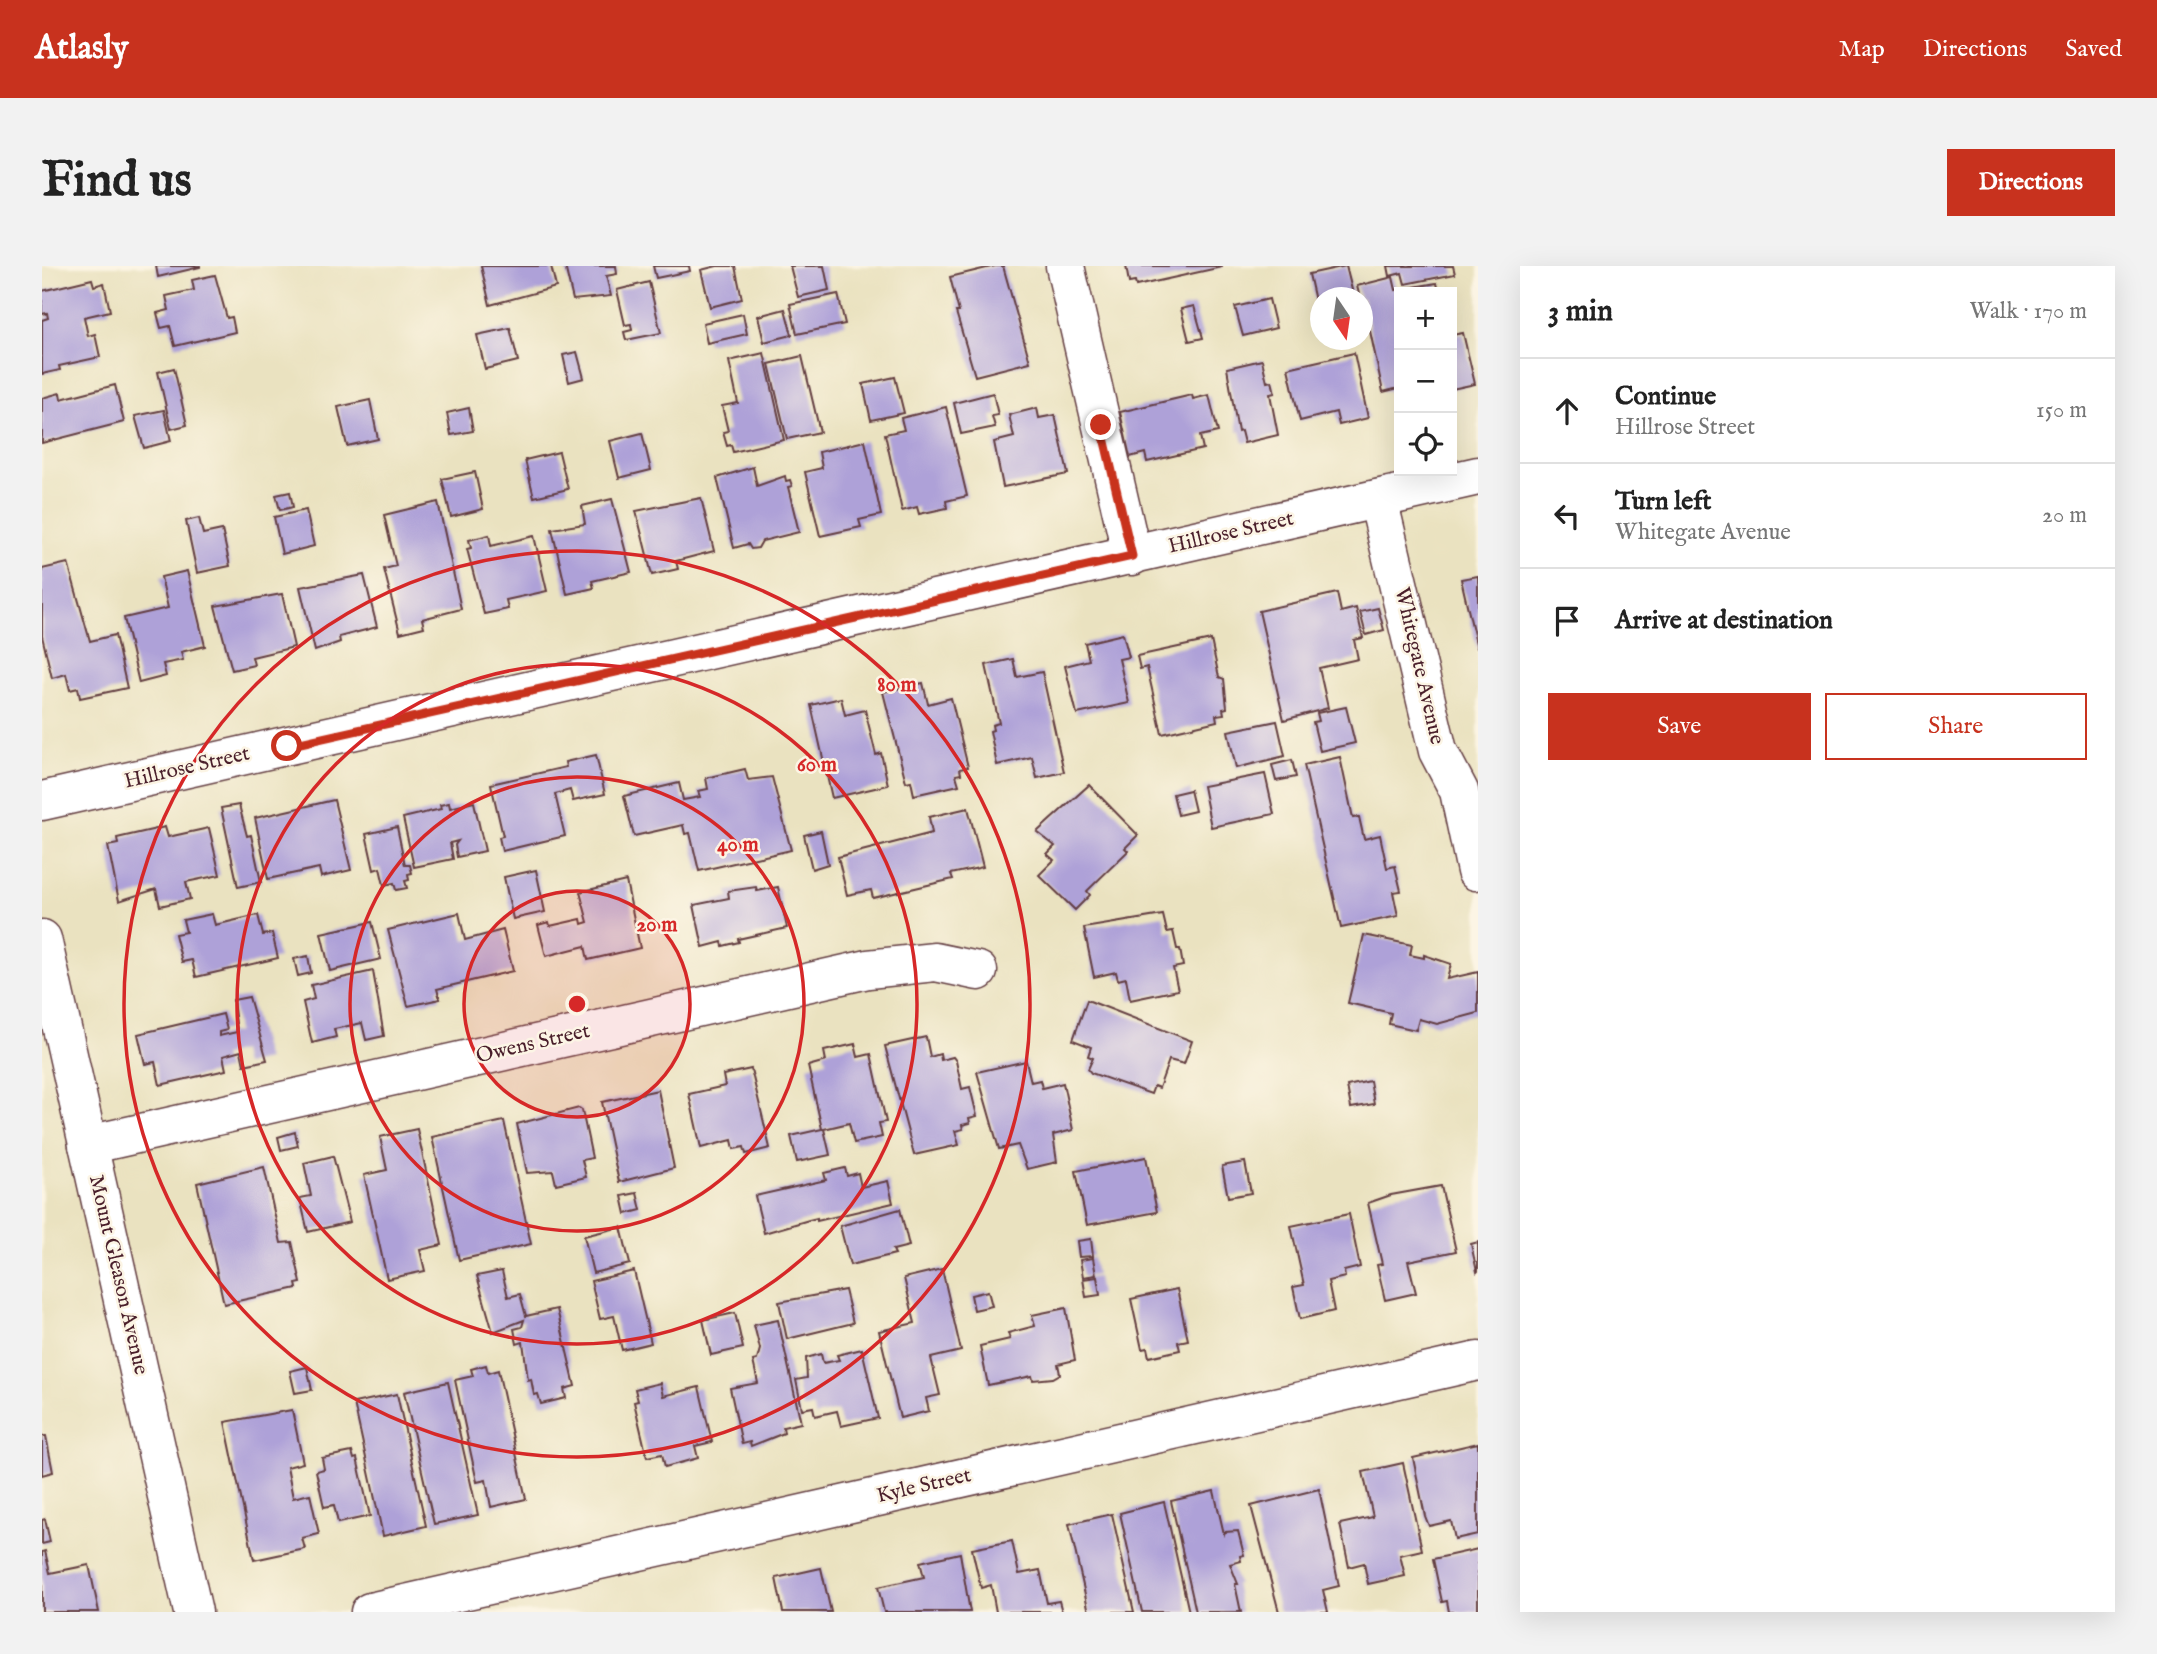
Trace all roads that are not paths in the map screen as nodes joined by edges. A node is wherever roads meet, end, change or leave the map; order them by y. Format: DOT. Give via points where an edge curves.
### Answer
graph roads {
  1 [pos="1065,266"];
  2 [pos="1478,476"];
  3 [pos="1378,499"];
  4 [pos="1132,556"];
  5 [pos="42,801"];
  6 [pos="1476,871"];
  7 [pos="42,939"];
  8 [pos="978,971"];
  9 [pos="88,1145"];
  10 [pos="1478,1360"];
  11 [pos="193,1612"];
  12 [pos="370,1612"];
  1 -- 4 [label="street"];
  2 -- 3 [label="street, Hillrose Street"];
  3 -- 4 [label="street, Hillrose Street"];
  3 -- 6 [label="street, Whitegate Avenue" via="1438,751 1459,791"];
  4 -- 5 [label="street, Hillrose Street"];
  7 -- 9 [label="street, Mount Gleason Avenue"];
  8 -- 9 [label="street, Owens Street" via="935,962 868,968"];
  9 -- 11 [label="street, Mount Gleason Avenue"];
  10 -- 12 [label="street, Kyle Street"];
}
